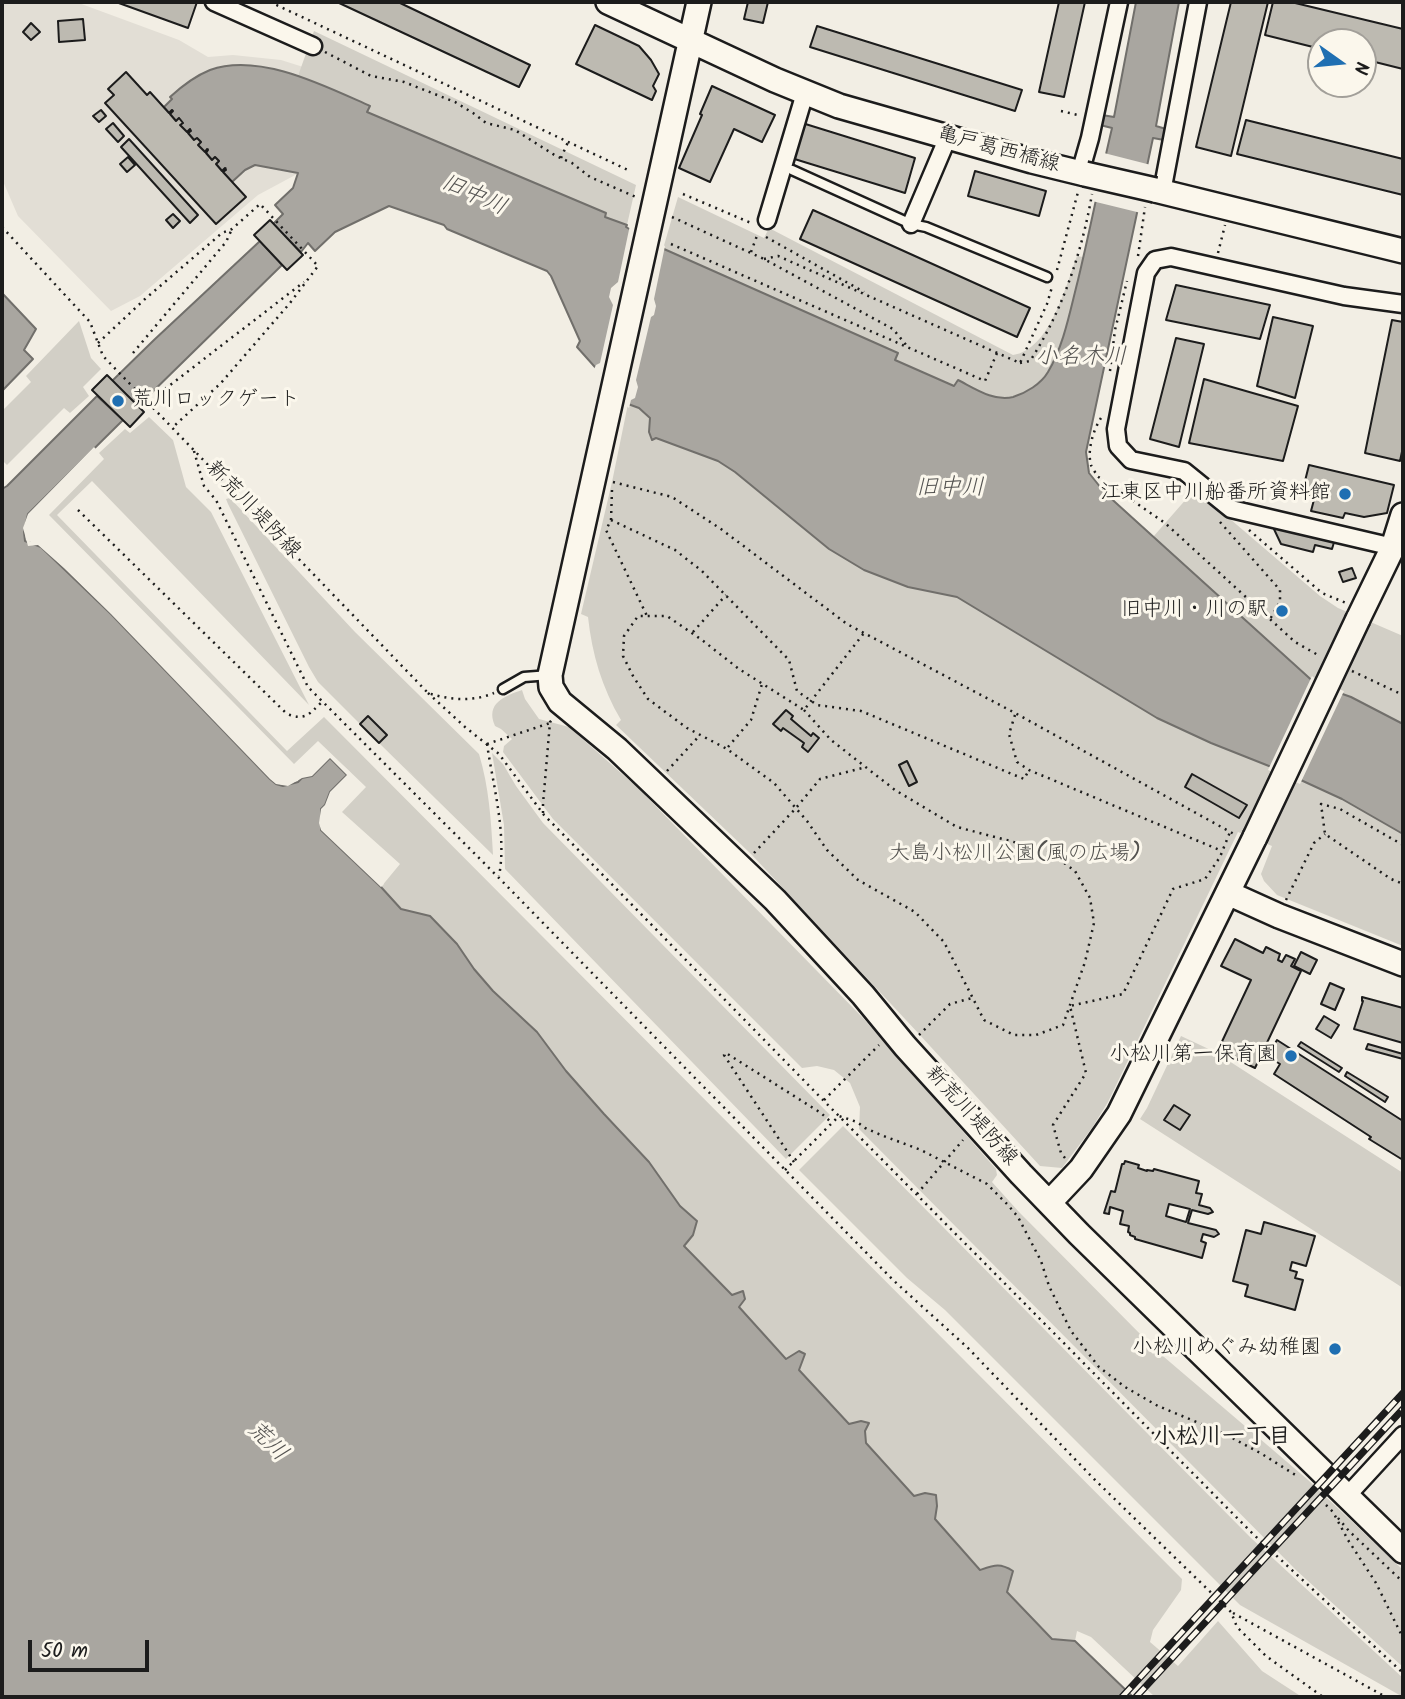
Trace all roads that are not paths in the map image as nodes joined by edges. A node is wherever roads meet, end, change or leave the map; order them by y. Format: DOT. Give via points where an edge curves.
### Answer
graph roads {
  1 [pos="608,2"];
  2 [pos="699,2"];
  3 [pos="1119,2"];
  4 [pos="1198,2"];
  5 [pos="221,3"];
  6 [pos="690,41"];
  7 [pos="313,46"];
  8 [pos="805,93"];
  9 [pos="947,137"];
  10 [pos="792,170"];
  11 [pos="1084,181"];
  12 [pos="1158,191"];
  13 [pos="911,224"];
  14 [pos="764,225"];
  15 [pos="1403,251"];
  16 [pos="1047,277"];
  17 [pos="1403,304"];
  18 [pos="1403,515"];
  19 [pos="1398,549"];
  20 [pos="550,675"];
  21 [pos="503,689"];
  22 [pos="1228,893"];
  23 [pos="1403,964"];
  24 [pos="1049,1203"];
  25 [pos="1403,1435"];
  26 [pos="1340,1504"];
  27 [pos="1403,1551"];
  1 -- 6 [label="street, 亀戸葛西橋線"];
  2 -- 6 [label="street"];
  3 -- 11 [label="street"];
  4 -- 12 [label="street"];
  5 -- 7 [label="street"];
  6 -- 8 [label="street, 亀戸葛西橋線"];
  6 -- 20 [label="street" via="648,209 599,477"];
  8 -- 9 [label="street, 亀戸葛西橋線"];
  8 -- 14 [label="street"];
  9 -- 11 [label="street, 亀戸葛西橋線"];
  9 -- 13 [label="street"];
  10 -- 13 [label="lane"];
  11 -- 12 [label="street, 亀戸葛西橋線, bridge"];
  12 -- 15 [label="street, 亀戸葛西橋線"];
  13 -- 16 [label="lane"];
  17 -- 19 [label="street" via="1344,296 1171,257 1154,260 1146,273 1116,429 1118,446 1131,460 1184,471 1231,509"];
  18 -- 19 [label="street"];
  19 -- 22 [label="street, bridge" via="1360,614 1248,837"];
  20 -- 21 [label="lane" via="524,677"];
  20 -- 24 [label="street, 新荒川堤防線" via="560,702 617,749 775,901"];
  22 -- 23 [label="street"];
  22 -- 24 [label="street" via="1119,1114 1081,1169"];
  24 -- 26 [label="street, 新荒川堤防線"];
  25 -- 26 [label="street"];
  26 -- 27 [label="street, 新荒川堤防線"];
}
